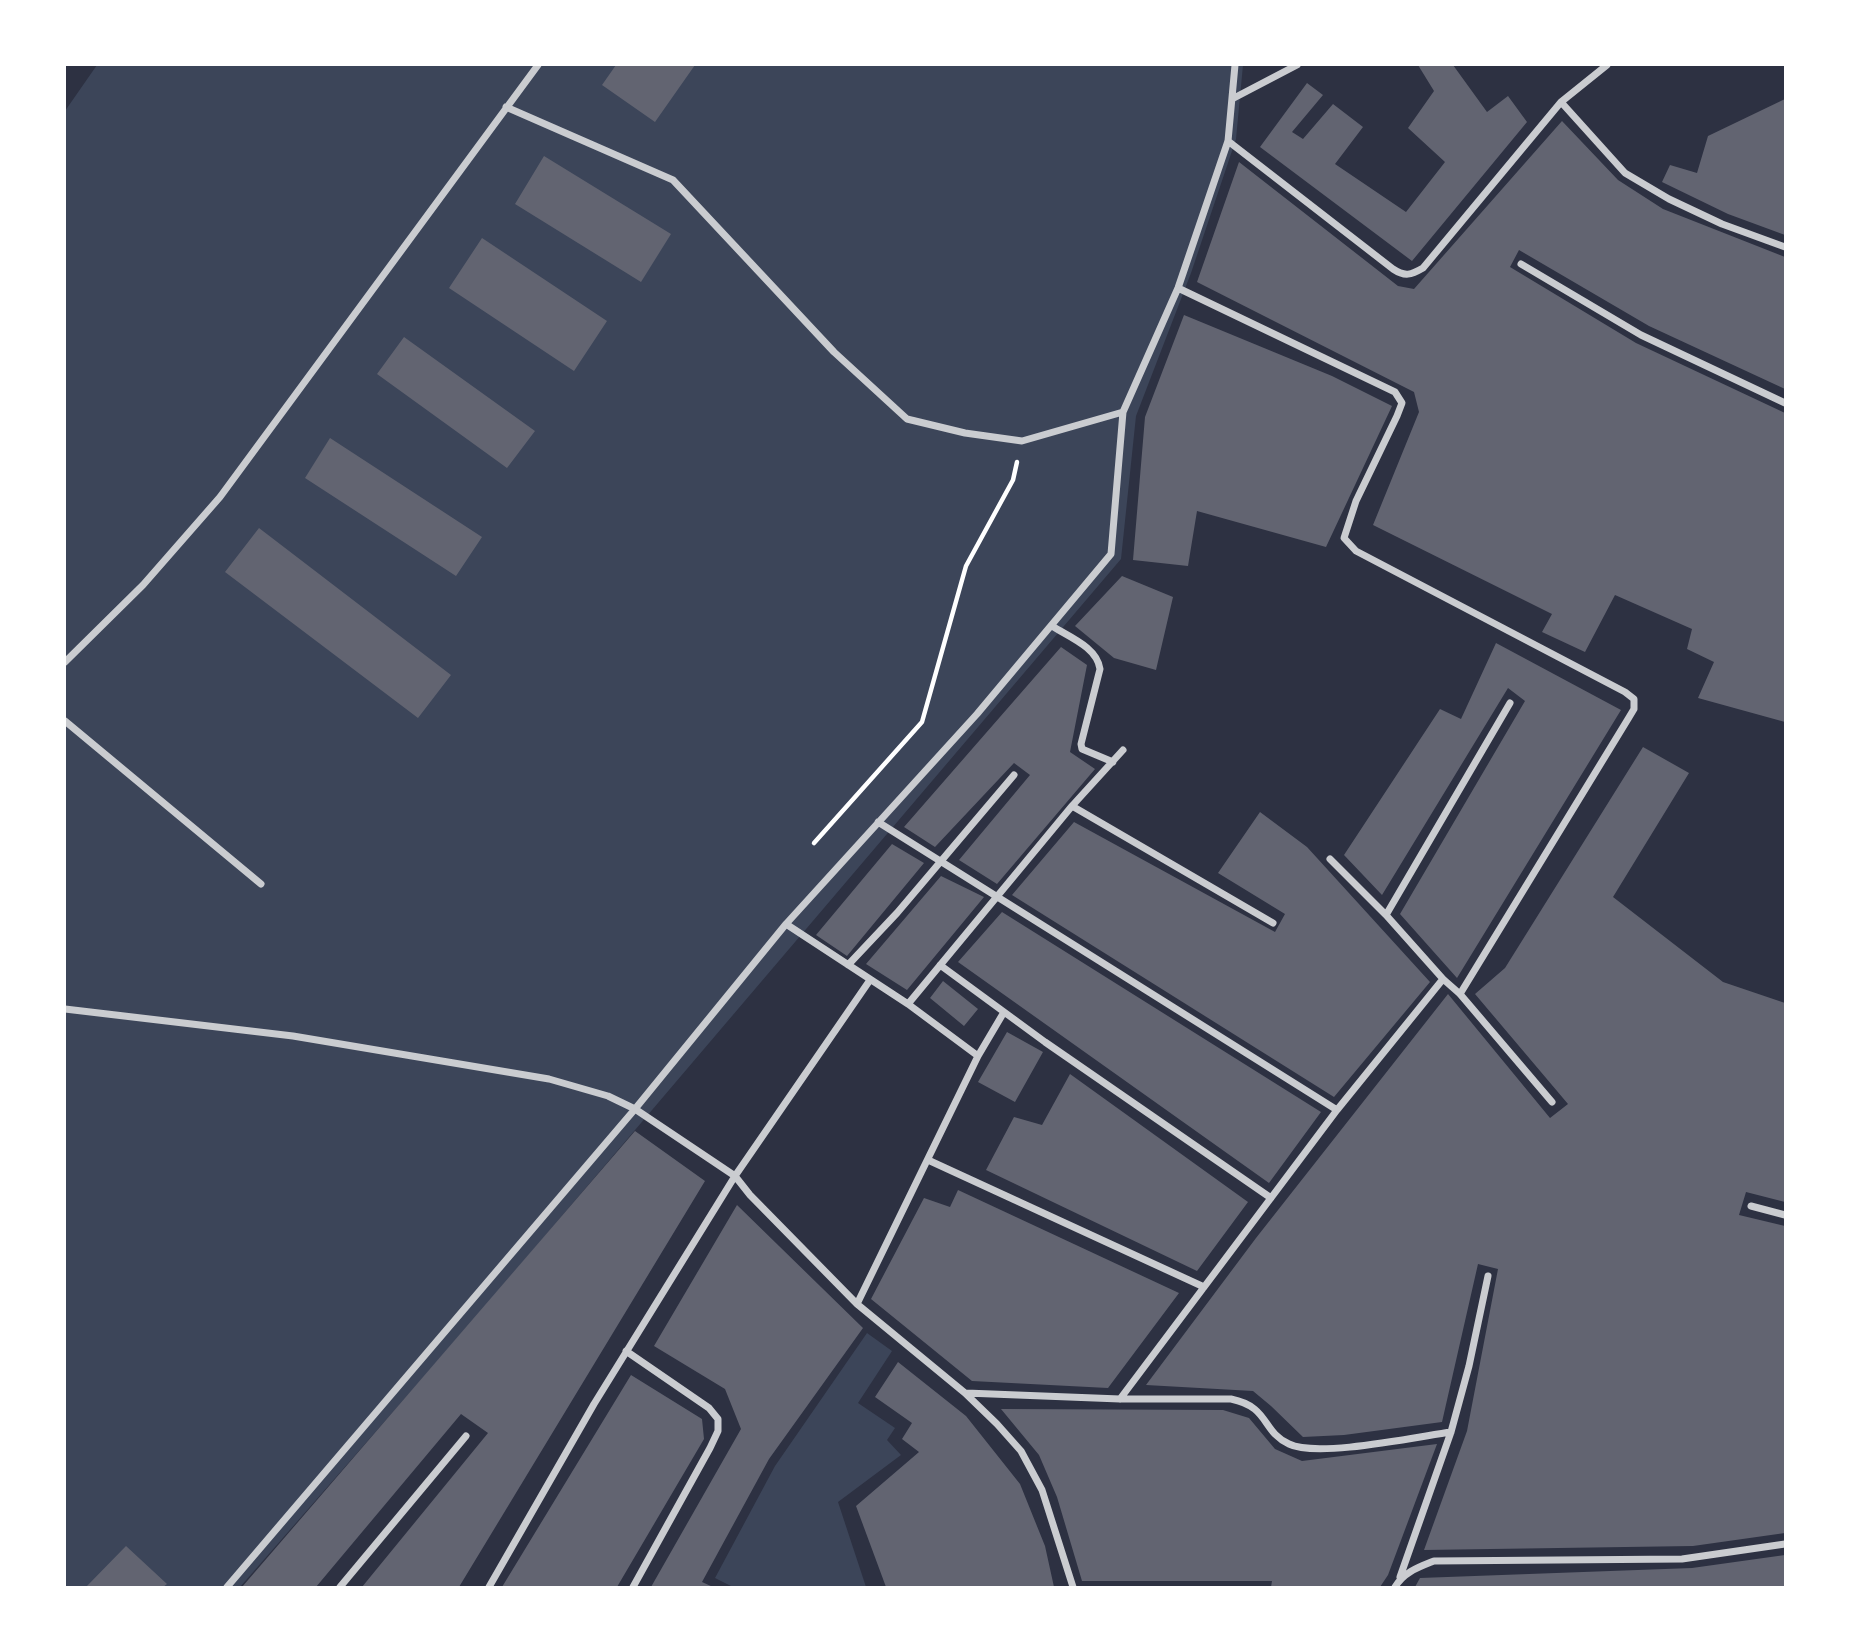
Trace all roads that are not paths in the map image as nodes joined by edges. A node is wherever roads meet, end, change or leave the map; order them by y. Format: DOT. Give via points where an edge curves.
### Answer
graph roads {
  1 [pos="538,65"];
  2 [pos="1235,65"];
  3 [pos="1297,65"];
  4 [pos="1607,65"];
  5 [pos="1232,99"];
  6 [pos="1561,102"];
  7 [pos="506,107"];
  8 [pos="1228,141"];
  9 [pos="1785,247"];
  10 [pos="1521,264"];
  11 [pos="1178,288"];
  12 [pos="1785,403"];
  13 [pos="1123,412"];
  14 [pos="1052,626"];
  15 [pos="65,663"];
  16 [pos="1510,703"];
  17 [pos="65,721"];
  18 [pos="1123,750"];
  19 [pos="1113,762"];
  20 [pos="1014,775"];
  21 [pos="1072,806"];
  22 [pos="878,822"];
  23 [pos="1330,859"];
  24 [pos="940,861"];
  25 [pos="261,884"];
  26 [pos="998,897"];
  27 [pos="1386,915"];
  28 [pos="1273,923"];
  29 [pos="786,924"];
  30 [pos="848,965"];
  31 [pos="940,965"];
  32 [pos="1443,979"];
  33 [pos="870,980"];
  34 [pos="1460,994"];
  35 [pos="908,1004"];
  36 [pos="65,1009"];
  37 [pos="1004,1012"];
  38 [pos="978,1056"];
  39 [pos="1552,1102"];
  40 [pos="635,1109"];
  41 [pos="1337,1110"];
  42 [pos="928,1160"];
  43 [pos="735,1176"];
  44 [pos="1271,1198"];
  45 [pos="1751,1206"];
  46 [pos="1785,1215"];
  47 [pos="1488,1276"];
  48 [pos="1204,1287"];
  49 [pos="857,1304"];
  50 [pos="626,1351"];
  51 [pos="965,1393"];
  52 [pos="1120,1399"];
  53 [pos="1451,1432"];
  54 [pos="466,1436"];
  55 [pos="1785,1544"];
  56 [pos="1400,1579"];
  57 [pos="227,1587"];
  58 [pos="340,1587"];
  59 [pos="489,1587"];
  60 [pos="633,1587"];
  61 [pos="1073,1587"];
  62 [pos="1395,1587"];
  1 -- 7 [label="street"];
  2 -- 5 [label="street"];
  3 -- 5 [label="street"];
  4 -- 6 [label="street"];
  5 -- 8 [label="street"];
  6 -- 8 [label="street" via="1423,268 1412,274 1393,269"];
  6 -- 9 [label="street" via="1625,173 1722,224"];
  7 -- 13 [label="street" via="673,180 834,352 907,419 1022,440"];
  7 -- 15 [label="street" via="220,497 143,585"];
  8 -- 11 [label="street"];
  10 -- 12 [label="street" via="1641,335"];
  11 -- 13 [label="street"];
  11 -- 34 [label="street" via="1395,392 1402,403 1398,416 1356,501 1344,538 1347,544 1634,699 1634,709"];
  13 -- 14 [label="street" via="1111,554"];
  14 -- 19 [label="street" via="1099,660 1082,744 1087,752"];
  14 -- 22 [label="street"];
  16 -- 27 [label="street"];
  17 -- 25 [label="street"];
  18 -- 19 [label="street"];
  19 -- 21 [label="street"];
  20 -- 24 [label="street"];
  21 -- 26 [label="street"];
  21 -- 28 [label="street"];
  22 -- 24 [label="street"];
  22 -- 29 [label="street"];
  23 -- 27 [label="street"];
  24 -- 26 [label="street"];
  24 -- 30 [label="street"];
  26 -- 31 [label="street"];
  26 -- 41 [label="street"];
  27 -- 32 [label="street"];
  29 -- 30 [label="street"];
  29 -- 40 [label="street"];
  30 -- 33 [label="street"];
  31 -- 35 [label="street"];
  31 -- 37 [label="street"];
  32 -- 34 [label="street"];
  32 -- 41 [label="street"];
  33 -- 35 [label="street"];
  33 -- 43 [label="street"];
  34 -- 39 [label="street"];
  35 -- 38 [label="street"];
  36 -- 40 [label="street" via="293,1036 549,1079"];
  37 -- 38 [label="street"];
  37 -- 44 [label="street"];
  38 -- 42 [label="street"];
  40 -- 43 [label="street"];
  40 -- 57 [label="street"];
  41 -- 44 [label="street"];
  42 -- 48 [label="street"];
  42 -- 49 [label="street"];
  43 -- 49 [label="street"];
  43 -- 50 [label="street"];
  44 -- 48 [label="street"];
  45 -- 46 [label="street"];
  47 -- 53 [label="street"];
  48 -- 52 [label="street"];
  49 -- 51 [label="street"];
  50 -- 59 [label="street"];
  50 -- 60 [label="street" via="718,1419 710,1448"];
  51 -- 52 [label="street"];
  51 -- 61 [label="street" via="1021,1451 1035,1476"];
  52 -- 53 [label="street" via="1246,1402 1276,1435 1304,1449"];
  53 -- 56 [label="street"];
  54 -- 58 [label="street"];
  55 -- 56 [label="street" via="1682,1559 1434,1561"];
  56 -- 62 [label="street"];
}
